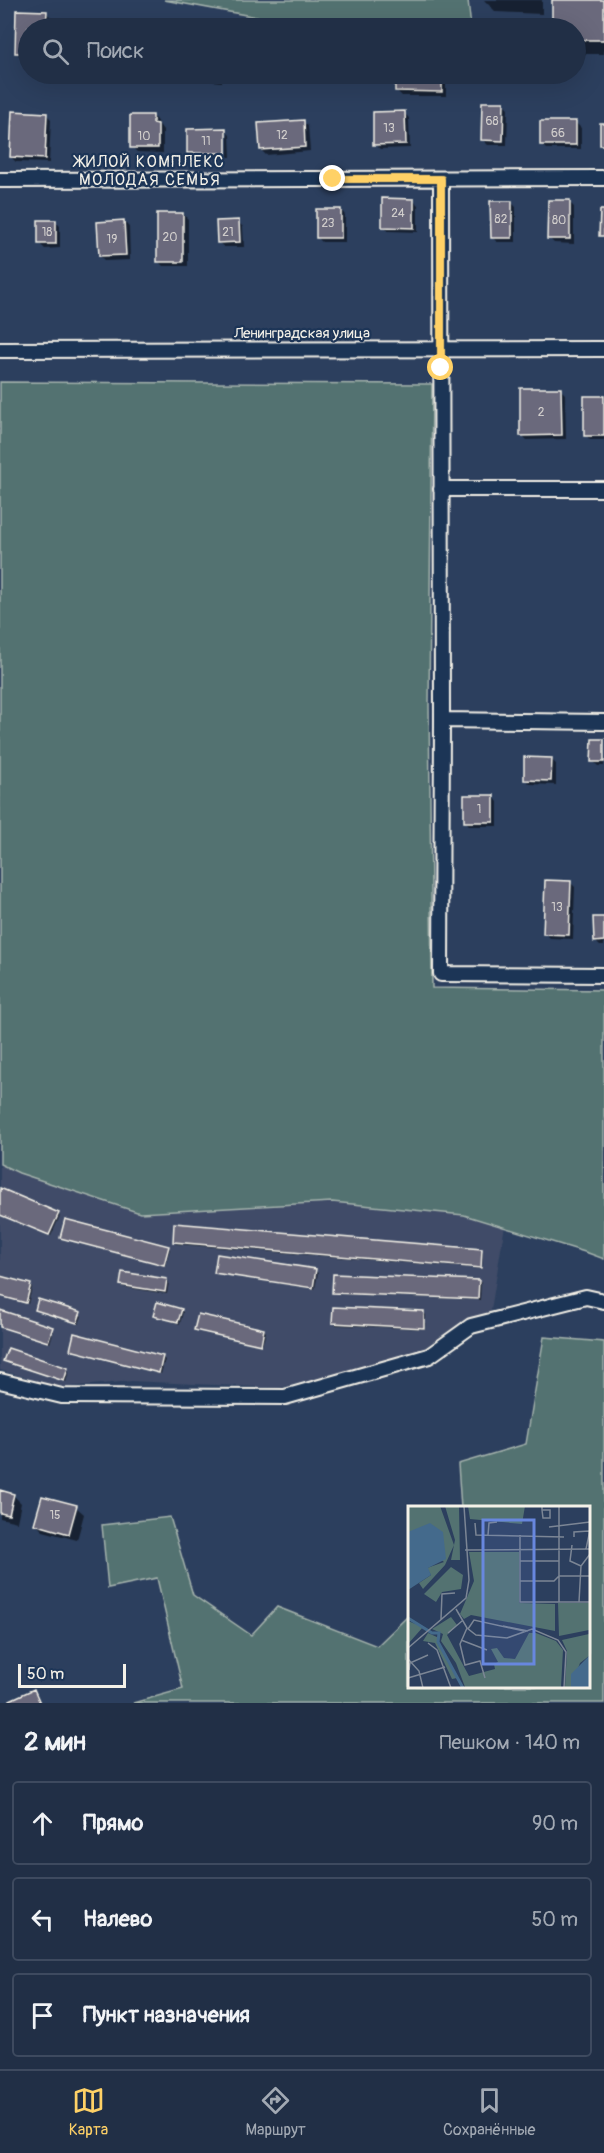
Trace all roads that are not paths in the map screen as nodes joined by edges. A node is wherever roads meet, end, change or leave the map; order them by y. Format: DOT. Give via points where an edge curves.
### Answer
graph roads {
  1 [pos="441,179"];
  2 [pos="604,179"];
  3 [pos="0,180"];
  4 [pos="604,348"];
  5 [pos="441,349"];
  6 [pos="0,350"];
  7 [pos="441,489"];
  8 [pos="604,489"];
  9 [pos="442,720"];
  10 [pos="604,722"];
  11 [pos="604,975"];
  12 [pos="604,1301"];
  13 [pos="0,1381"];
  1 -- 2 [label="street"];
  1 -- 3 [label="street"];
  1 -- 5 [label="street"];
  4 -- 5 [label="street, Ленинградская улица"];
  5 -- 6 [label="street, Ленинградская улица"];
  5 -- 7 [label="street"];
  7 -- 8 [label="street"];
  7 -- 9 [label="street"];
  9 -- 10 [label="street"];
  9 -- 11 [label="street" via="441,974"];
  12 -- 13 [label="street" via="586,1297 471,1326 429,1356 285,1397 62,1396"];
}
